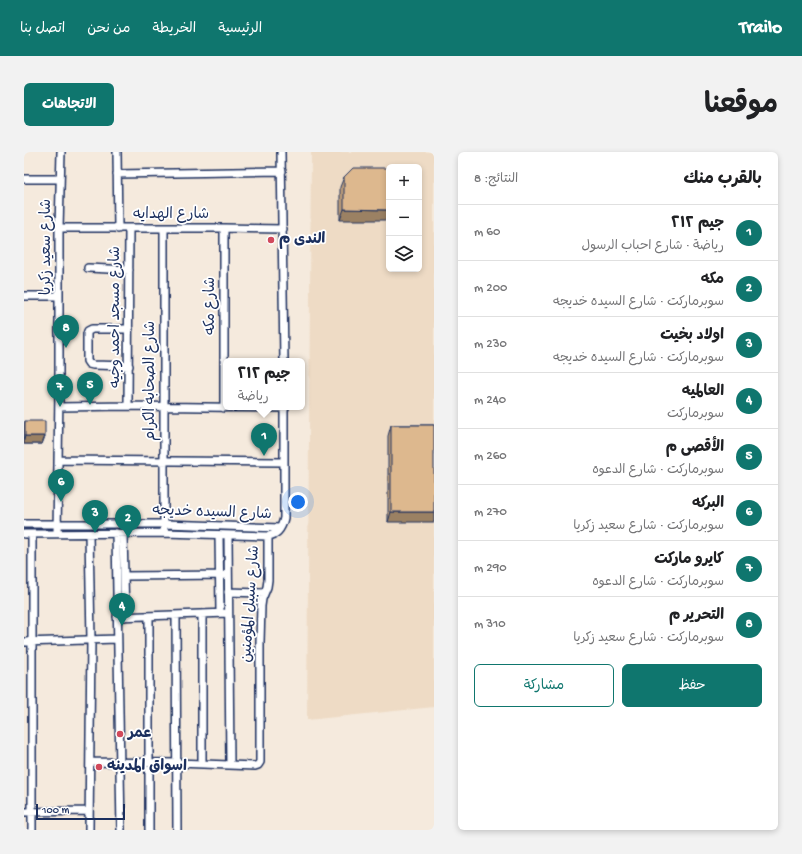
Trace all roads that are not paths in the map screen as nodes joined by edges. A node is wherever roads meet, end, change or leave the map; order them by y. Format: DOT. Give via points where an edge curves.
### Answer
graph roads {
  1 [pos="61,152"];
  2 [pos="117,152"];
  3 [pos="281,152"];
  4 [pos="282,171"];
  5 [pos="117,174"];
  6 [pos="24,179"];
  7 [pos="60,179"];
  8 [pos="59,228"];
  9 [pos="129,228"];
  10 [pos="164,228"];
  11 [pos="224,228"];
  12 [pos="118,229"];
  13 [pos="283,229"];
  14 [pos="88,268"];
  15 [pos="129,270"];
  16 [pos="24,296"];
  17 [pos="59,296"];
  18 [pos="129,330"];
  19 [pos="224,358"];
  20 [pos="284,358"];
  21 [pos="129,366"];
  22 [pos="59,406"];
  23 [pos="128,406"];
  24 [pos="164,406"];
  25 [pos="223,408"];
  26 [pos="284,410"];
  27 [pos="58,460"];
  28 [pos="164,461"];
  29 [pos="284,462"];
  30 [pos="24,524"];
  31 [pos="57,524"];
  32 [pos="164,524"];
  33 [pos="280,528"];
  34 [pos="164,533"];
  35 [pos="24,534"];
  36 [pos="32,534"];
  37 [pos="57,534"];
  38 [pos="89,534"];
  39 [pos="119,534"];
  40 [pos="219,535"];
  41 [pos="228,535"];
  42 [pos="268,536"];
  43 [pos="220,575"];
  44 [pos="228,575"];
  45 [pos="124,576"];
  46 [pos="228,592"];
  47 [pos="264,593"];
  48 [pos="224,613"];
  49 [pos="202,614"];
  50 [pos="176,615"];
  51 [pos="149,616"];
  52 [pos="121,617"];
  53 [pos="91,640"];
  54 [pos="117,640"];
  55 [pos="24,642"];
  56 [pos="32,642"];
  57 [pos="90,762"];
  58 [pos="120,762"];
  59 [pos="149,762"];
  60 [pos="177,763"];
  61 [pos="202,764"];
  62 [pos="230,765"];
  63 [pos="89,811"];
  64 [pos="24,812"];
  65 [pos="32,812"];
  66 [pos="32,830"];
  67 [pos="89,830"];
  68 [pos="121,830"];
  69 [pos="149,830"];
  70 [pos="177,830"];
  1 -- 7 [label="street, شارع سعيد زكريا"];
  2 -- 5 [label="street"];
  3 -- 4 [label="street"];
  4 -- 5 [label="street"];
  4 -- 13 [label="street"];
  5 -- 12 [label="street"];
  6 -- 7 [label="street"];
  7 -- 8 [label="street, شارع سعيد زكريا"];
  8 -- 12 [label="street, شارع الهدايه"];
  8 -- 17 [label="street, شارع سعيد زكريا"];
  9 -- 10 [label="street, شارع الهدايه"];
  9 -- 12 [label="street, شارع الهدايه"];
  9 -- 15 [label="street, شارع مسجد احمد وجيه"];
  10 -- 11 [label="street, شارع الهدايه"];
  10 -- 24 [label="street, شارع الصحابه الكرام"];
  11 -- 13 [label="street, شارع الهدايه"];
  11 -- 19 [label="street, شارع مكه"];
  13 -- 20 [label="street"];
  14 -- 15 [label="street"];
  15 -- 18 [label="street, شارع مسجد احمد وجيه"];
  16 -- 17 [label="street"];
  17 -- 22 [label="street, شارع سعيد زكريا"];
  18 -- 21 [label="street, شارع مسجد احمد وجيه"];
  18 -- 21 [label="street" via="92,329 87,334 89,364"];
  21 -- 23 [label="street, شارع مسجد احمد وجيه"];
  22 -- 23 [label="street"];
  22 -- 27 [label="street, شارع سعيد زكريا"];
  23 -- 24 [label="street"];
  24 -- 25 [label="street"];
  24 -- 28 [label="street, شارع الصحابه الكرام"];
  26 -- 29 [label="street"];
  27 -- 28 [label="street"];
  27 -- 31 [label="street, شارع سعيد زكريا"];
  28 -- 29 [label="street"];
  28 -- 32 [label="street, شارع الصحابه الكرام"];
  29 -- 33 [label="street" via="284,511"];
  30 -- 31 [label="street, شارع السيده خديجه"];
  31 -- 32 [label="street, شارع السيده خديجه"];
  31 -- 37 [label="street, شارع سعيد زكريا"];
  32 -- 33 [label="street, شارع السيده خديجه"];
  32 -- 34 [label="street, شارع الصحابه الكرام"];
  33 -- 42 [label="street, شارع سبيل المؤمنين" via="274,535"];
  34 -- 39 [label="street, شارع السيده خديجه"];
  34 -- 40 [label="street, شارع السيده خديجه"];
  35 -- 36 [label="street, شارع السيده خديجه"];
  36 -- 37 [label="street, شارع السيده خديجه"];
  36 -- 56 [label="street"];
  37 -- 38 [label="street, شارع السيده خديجه"];
  38 -- 39 [label="street, شارع السيده خديجه"];
  38 -- 53 [label="street"];
  39 -- 45 [label="street"];
  39 -- 52 [label="street"];
  40 -- 41 [label="street, شارع السيده خديجه"];
  40 -- 43 [label="street"];
  41 -- 42 [label="street, شارع السيده خديجه"];
  41 -- 44 [label="street"];
  42 -- 47 [label="street, شارع سبيل المؤمنين" via="268,580"];
  43 -- 44 [label="street"];
  43 -- 45 [label="street"];
  43 -- 48 [label="street"];
  44 -- 46 [label="street"];
  45 -- 52 [label="street"];
  46 -- 47 [label="street"];
  46 -- 48 [label="street"];
  47 -- 62 [label="street, شارع سبيل المؤمنين" via="260,620 260,762 255,766"];
  48 -- 49 [label="street"];
  48 -- 62 [label="street"];
  49 -- 50 [label="street"];
  49 -- 61 [label="street"];
  50 -- 51 [label="street"];
  50 -- 60 [label="street"];
  51 -- 52 [label="street"];
  51 -- 59 [label="street"];
  52 -- 54 [label="street"];
  53 -- 54 [label="street"];
  53 -- 56 [label="street"];
  53 -- 57 [label="street"];
  54 -- 58 [label="street"];
  55 -- 56 [label="street"];
  56 -- 65 [label="street"];
  57 -- 58 [label="street"];
  57 -- 63 [label="street"];
  58 -- 59 [label="street"];
  58 -- 68 [label="street"];
  59 -- 60 [label="street"];
  59 -- 69 [label="street"];
  60 -- 61 [label="street"];
  60 -- 70 [label="street"];
  61 -- 62 [label="street"];
  63 -- 65 [label="street"];
  63 -- 67 [label="street"];
  64 -- 65 [label="street"];
  65 -- 66 [label="street"];
}
